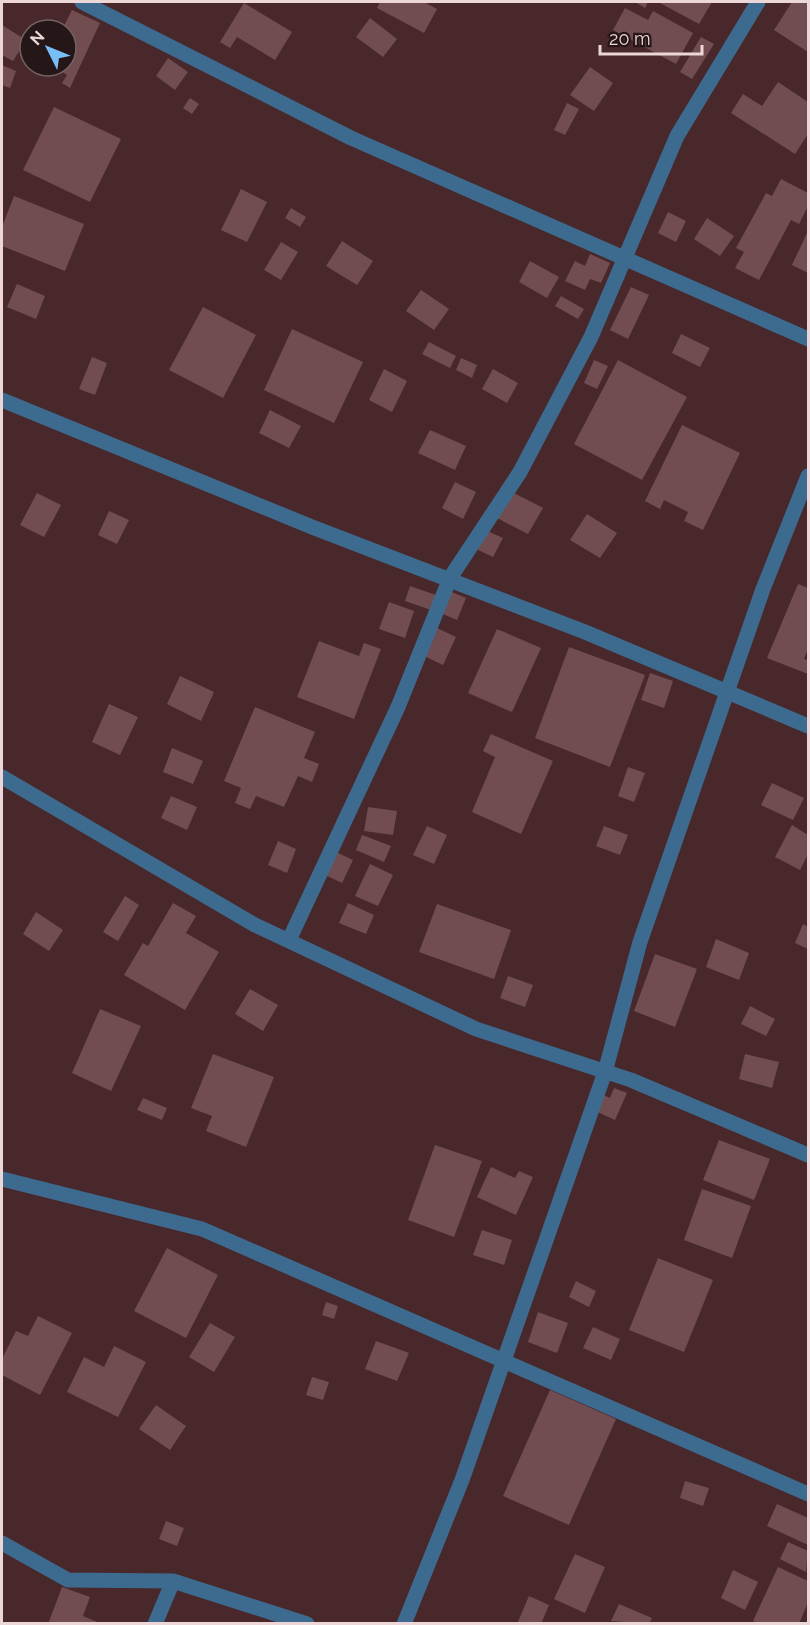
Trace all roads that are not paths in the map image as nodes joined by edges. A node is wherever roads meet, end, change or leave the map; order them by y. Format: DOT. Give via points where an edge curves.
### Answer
graph roads {
  1 [pos="82,2"];
  2 [pos="758,2"];
  3 [pos="626,258"];
  4 [pos="808,339"];
  5 [pos="2,400"];
  6 [pos="808,476"];
  7 [pos="450,578"];
  8 [pos="727,691"];
  9 [pos="808,726"];
  10 [pos="2,777"];
  11 [pos="289,940"];
  12 [pos="605,1072"];
  13 [pos="808,1155"];
  14 [pos="2,1179"];
  15 [pos="503,1362"];
  16 [pos="808,1494"];
  17 [pos="2,1543"];
  18 [pos="173,1581"];
  19 [pos="155,1623"];
  20 [pos="307,1623"];
  21 [pos="404,1623"];
  1 -- 3 [label="street" via="351,138"];
  2 -- 3 [label="street" via="677,136"];
  3 -- 4 [label="street"];
  3 -- 7 [label="street" via="591,336 520,472"];
  5 -- 7 [label="street" via="312,527"];
  6 -- 8 [label="street"];
  7 -- 8 [label="street"];
  7 -- 11 [label="street" via="398,707"];
  8 -- 9 [label="street"];
  8 -- 12 [label="street" via="640,942"];
  10 -- 11 [label="street" via="255,925"];
  11 -- 12 [label="street" via="476,1029"];
  12 -- 13 [label="street"];
  12 -- 15 [label="street"];
  14 -- 15 [label="street" via="202,1229"];
  15 -- 16 [label="street"];
  15 -- 21 [label="street" via="462,1480"];
  17 -- 18 [label="street" via="68,1580"];
  18 -- 19 [label="street"];
  18 -- 20 [label="street"];
}
